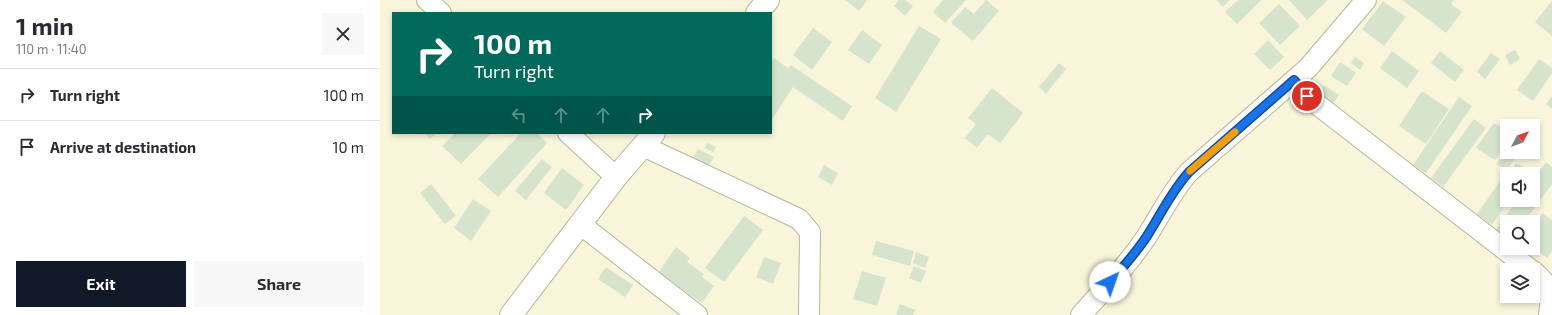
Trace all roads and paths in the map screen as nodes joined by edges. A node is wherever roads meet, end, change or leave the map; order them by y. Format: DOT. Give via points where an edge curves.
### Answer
graph roads {
  1 [pos="427,0"];
  2 [pos="768,0"];
  3 [pos="1366,0"];
  4 [pos="440,12"];
  5 [pos="758,12"];
  6 [pos="1294,80"];
  7 [pos="569,134"];
  8 [pos="648,139"];
  9 [pos="616,177"];
  10 [pos="580,224"];
  11 [pos="1522,263"];
  12 [pos="1540,278"];
  13 [pos="511,315"];
  14 [pos="697,315"];
  15 [pos="810,315"];
  16 [pos="1080,315"];
  17 [pos="1549,315"];
  1 -- 4 [label="street"];
  2 -- 5 [label="street"];
  3 -- 6 [label="street" via="1308,68"];
  6 -- 11 [label="street" via="1314,102"];
  6 -- 16 [label="street" via="1189,172 1177,186 1130,260"];
  7 -- 9 [label="street"];
  8 -- 9 [label="street"];
  8 -- 15 [label="street" via="799,219 810,232"];
  9 -- 10 [label="street"];
  10 -- 13 [label="street"];
  10 -- 14 [label="street"];
  12 -- 17 [label="street" via="1552,296"];
}
